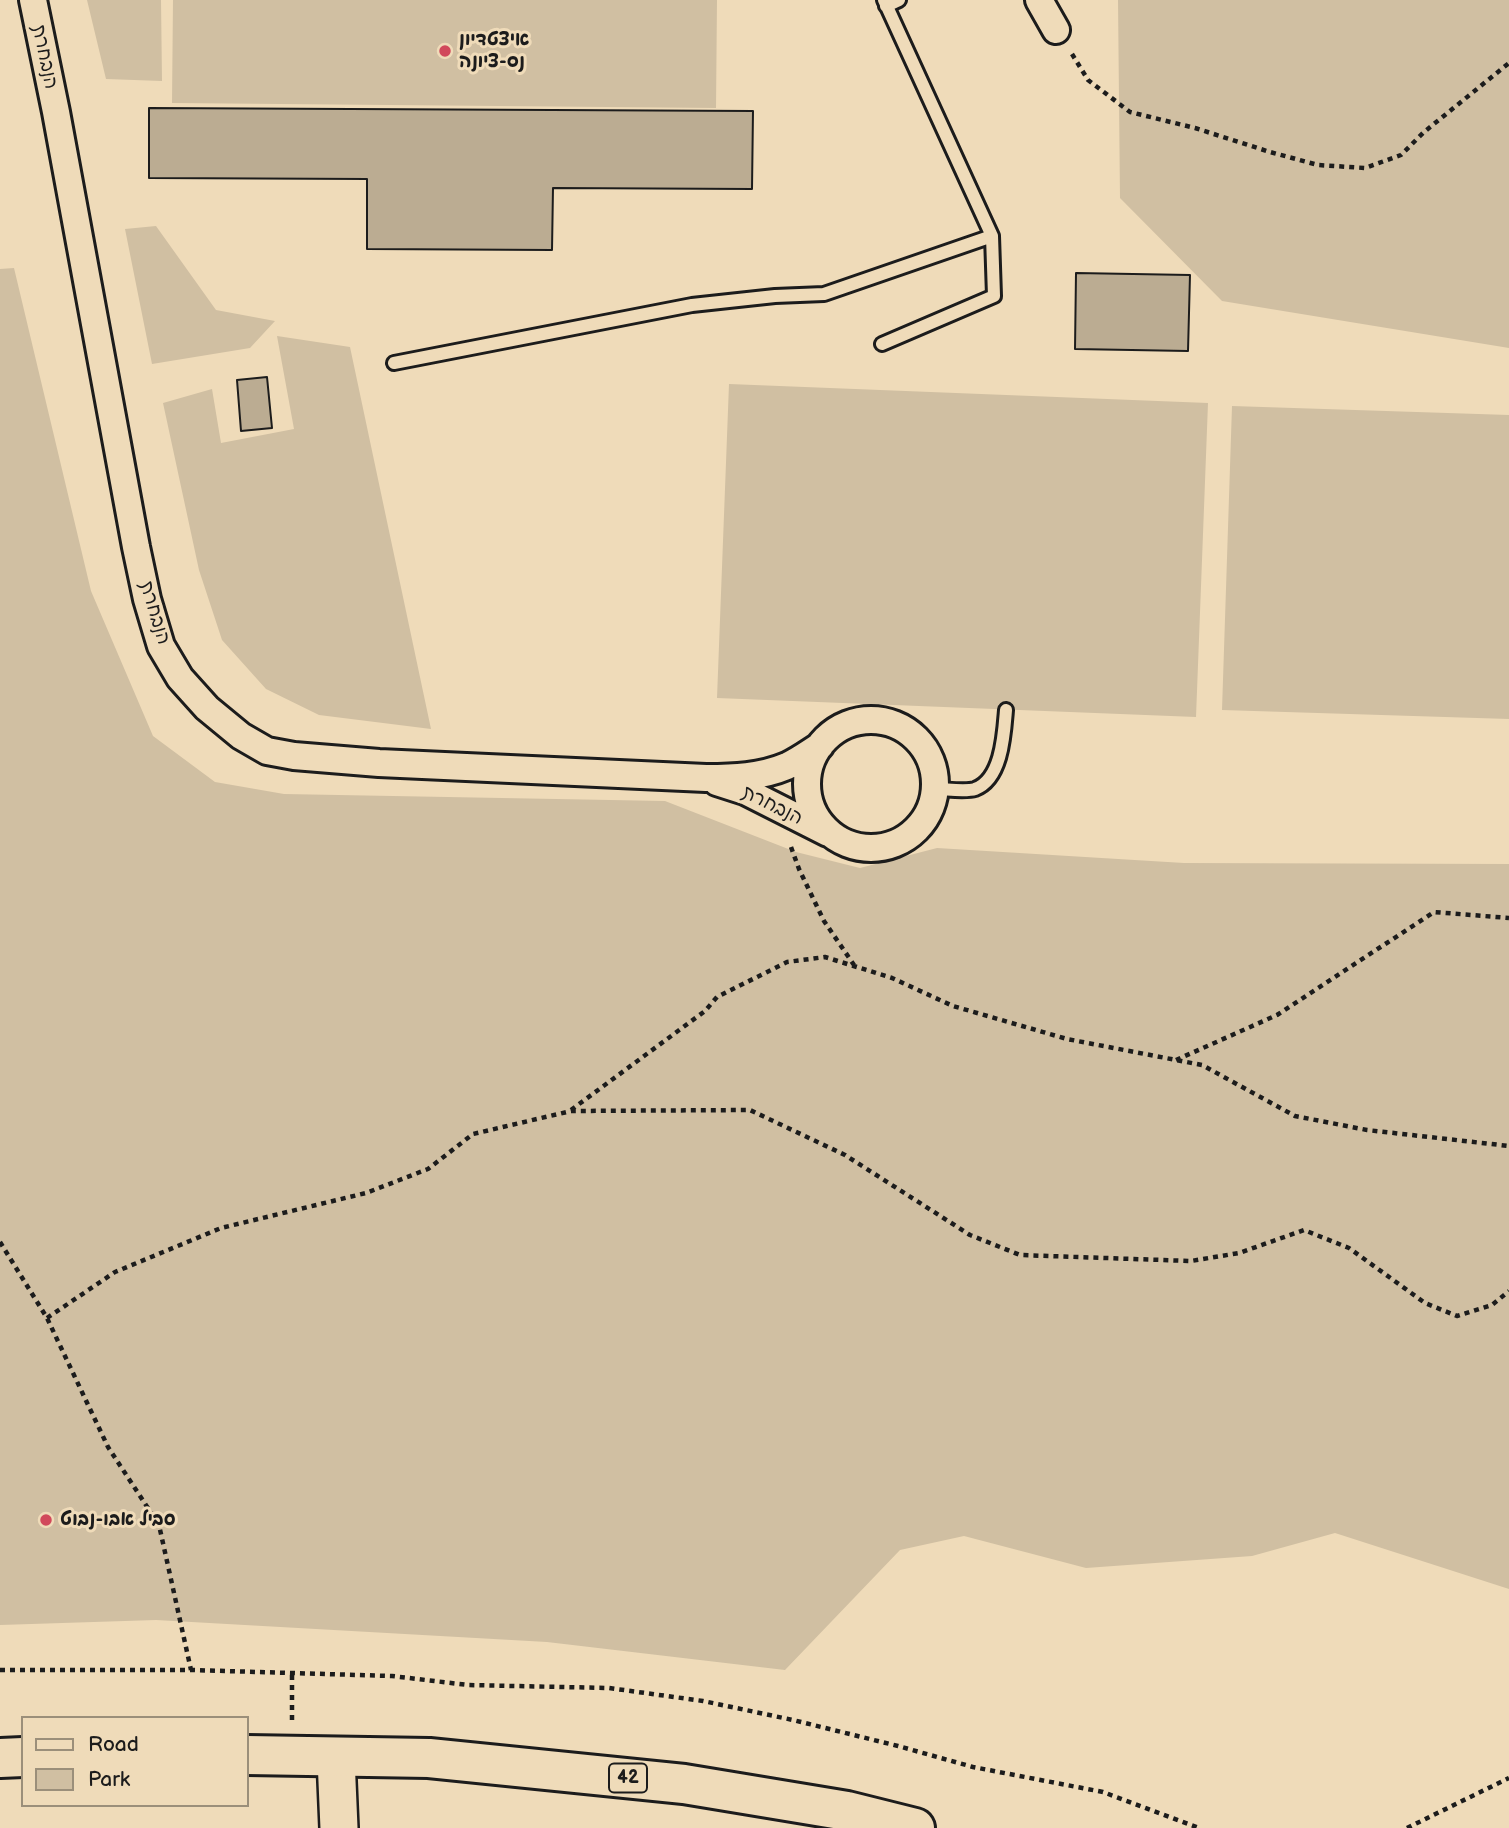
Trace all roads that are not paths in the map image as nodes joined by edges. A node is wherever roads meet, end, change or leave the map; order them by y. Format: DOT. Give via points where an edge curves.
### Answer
graph roads {
  1 [pos="33,0"];
  2 [pos="899,0"];
  3 [pos="1039,0"];
  4 [pos="885,3"];
  5 [pos="1056,30"];
  6 [pos="992,236"];
  7 [pos="881,344"];
  8 [pos="394,363"];
  9 [pos="1006,710"];
  10 [pos="820,746"];
  11 [pos="706,778"];
  12 [pos="936,789"];
  13 [pos="836,838"];
  14 [pos="248,1755"];
  15 [pos="21,1757"];
  16 [pos="0,1758"];
  17 [pos="337,1758"];
  18 [pos="339,1828"];
  19 [pos="915,1828"];
  1 -- 11 [label="street, הנבחרת" via="136,548 161,646 180,678 241,736 281,754"];
  2 -- 4 [label="lane"];
  3 -- 5 [label="street"];
  4 -- 6 [label="lane"];
  6 -- 7 [label="lane" via="994,296"];
  6 -- 8 [label="lane" via="824,294 692,305"];
  9 -- 12 [label="lane" via="1000,754 989,780 974,790"];
  10 -- 11 [label="street, הנבחרת" via="788,766 764,773"];
  10 -- 12 [label="street" via="834,731 853,722 894,723 925,749 934,768"];
  10 -- 13 [label="street" via="810,764 807,785 811,806"];
  11 -- 13 [label="street, הנבחרת" via="745,791"];
  12 -- 13 [label="street" via="918,829 900,842 878,848"];
  14 -- 17 [label="highway, 42"];
  15 -- 16 [label="highway"];
  17 -- 18 [label="street"];
  17 -- 19 [label="highway, 42" via="429,1758 684,1784 847,1811"];
}
